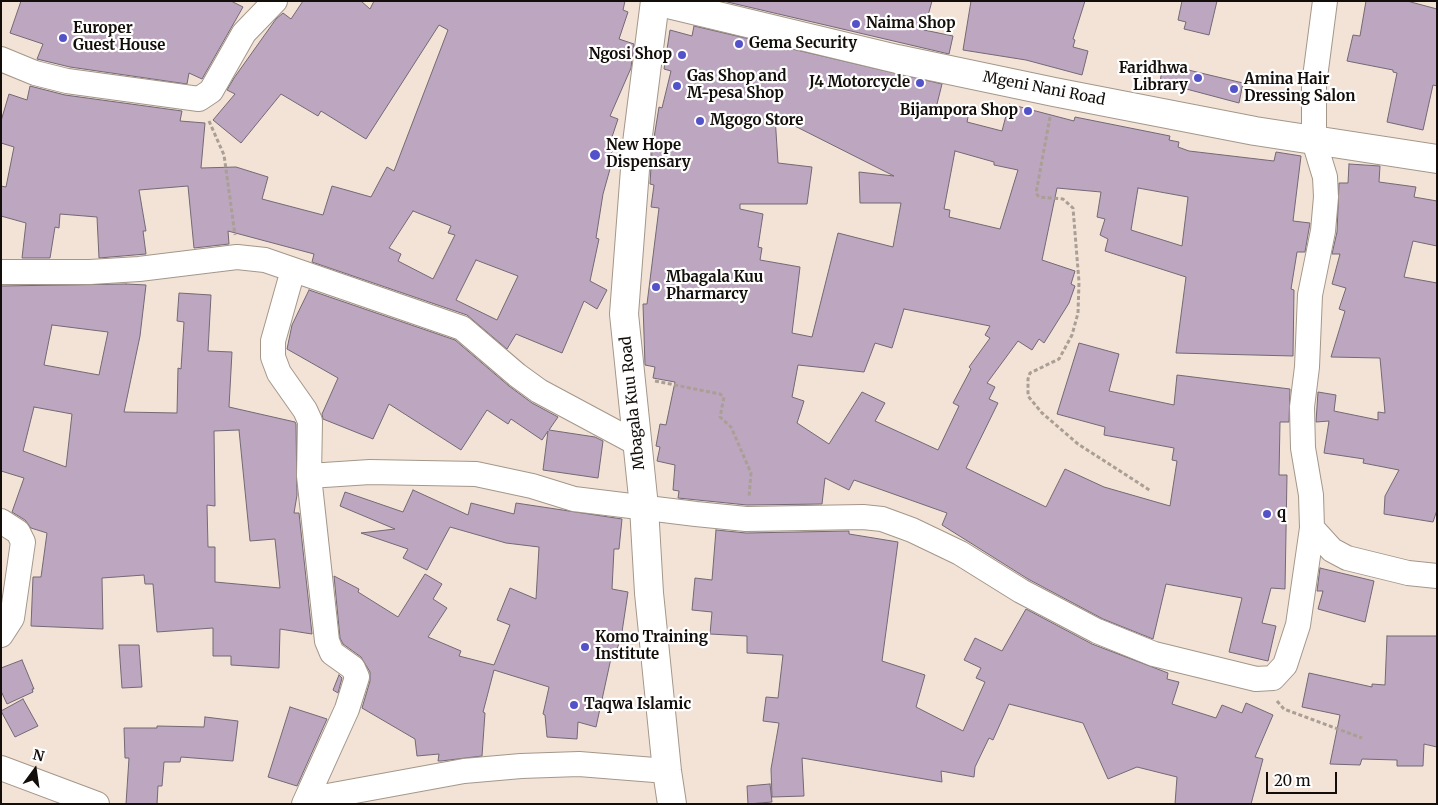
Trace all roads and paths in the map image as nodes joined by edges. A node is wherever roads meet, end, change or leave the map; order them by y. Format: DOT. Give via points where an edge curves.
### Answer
graph roads {
  1 [pos="275,1"];
  2 [pos="655,1"];
  3 [pos="1325,1"];
  4 [pos="1,59"];
  5 [pos="1054,92"];
  6 [pos="199,100"];
  7 [pos="1314,141"];
  8 [pos="1437,159"];
  9 [pos="238,257"];
  10 [pos="293,270"];
  11 [pos="1,272"];
  12 [pos="630,378"];
  13 [pos="636,443"];
  14 [pos="309,476"];
  15 [pos="1152,491"];
  16 [pos="644,508"];
  17 [pos="746,519"];
  18 [pos="1,521"];
  19 [pos="1312,528"];
  20 [pos="1437,576"];
  21 [pos="1,635"];
  22 [pos="1278,675"];
  23 [pos="1362,738"];
  24 [pos="1,768"];
  25 [pos="667,771"];
  26 [pos="97,804"];
  27 [pos="304,804"];
  28 [pos="309,804"];
  29 [pos="672,804"];
  1 -- 6 [label="street" via="244,33 210,91"];
  2 -- 5 [label="street, Mgeni Nani Road" via="897,59"];
  2 -- 12 [label="street, Mbagala Kuu Road" via="637,143 624,314"];
  3 -- 7 [label="street" via="1314,84"];
  4 -- 6 [label="street" via="34,73 67,81"];
  5 -- 7 [label="street, Mgeni Nani Road"];
  5 -- 15 [label="path" via="1036,193 1039,197 1063,199 1073,208 1078,313 1059,360 1033,371 1029,376 1028,396 1042,413 1078,444"];
  6 -- 9 [label="path" via="224,155"];
  7 -- 8 [label="street, Mgeni Nani Road"];
  7 -- 19 [label="street" via="1325,177 1326,197 1323,231 1310,295 1302,407"];
  9 -- 10 [label="street" via="256,258"];
  9 -- 11 [label="street" via="129,270"];
  10 -- 13 [label="street" via="462,328 539,391"];
  10 -- 14 [label="street" via="273,341 273,357 279,373 310,421"];
  12 -- 13 [label="street, Mbagala Kuu Road"];
  12 -- 17 [label="path" via="720,394 724,398 721,420 731,427 750,473"];
  13 -- 16 [label="street, Mbagala Kuu Road"];
  14 -- 16 [label="street" via="370,472 476,474 574,499"];
  14 -- 27 [label="street" via="327,641 332,653 353,668 357,677"];
  16 -- 17 [label="street"];
  16 -- 25 [label="street, Mbagala Kuu Road"];
  17 -- 22 [label="street" via="863,516 882,519 960,553 1021,592 1097,631 1154,654 1256,679 1268,680"];
  18 -- 21 [label="street" via="18,532 23,542 12,618"];
  19 -- 20 [label="street" via="1332,550 1347,558 1408,573"];
  19 -- 22 [label="street" via="1298,625 1286,665"];
  22 -- 23 [label="path" via="1277,700 1284,709"];
  24 -- 26 [label="street"];
  25 -- 28 [label="street" via="578,764 464,771 322,797"];
  25 -- 29 [label="street, Mbagala Kuu Road"];
}
